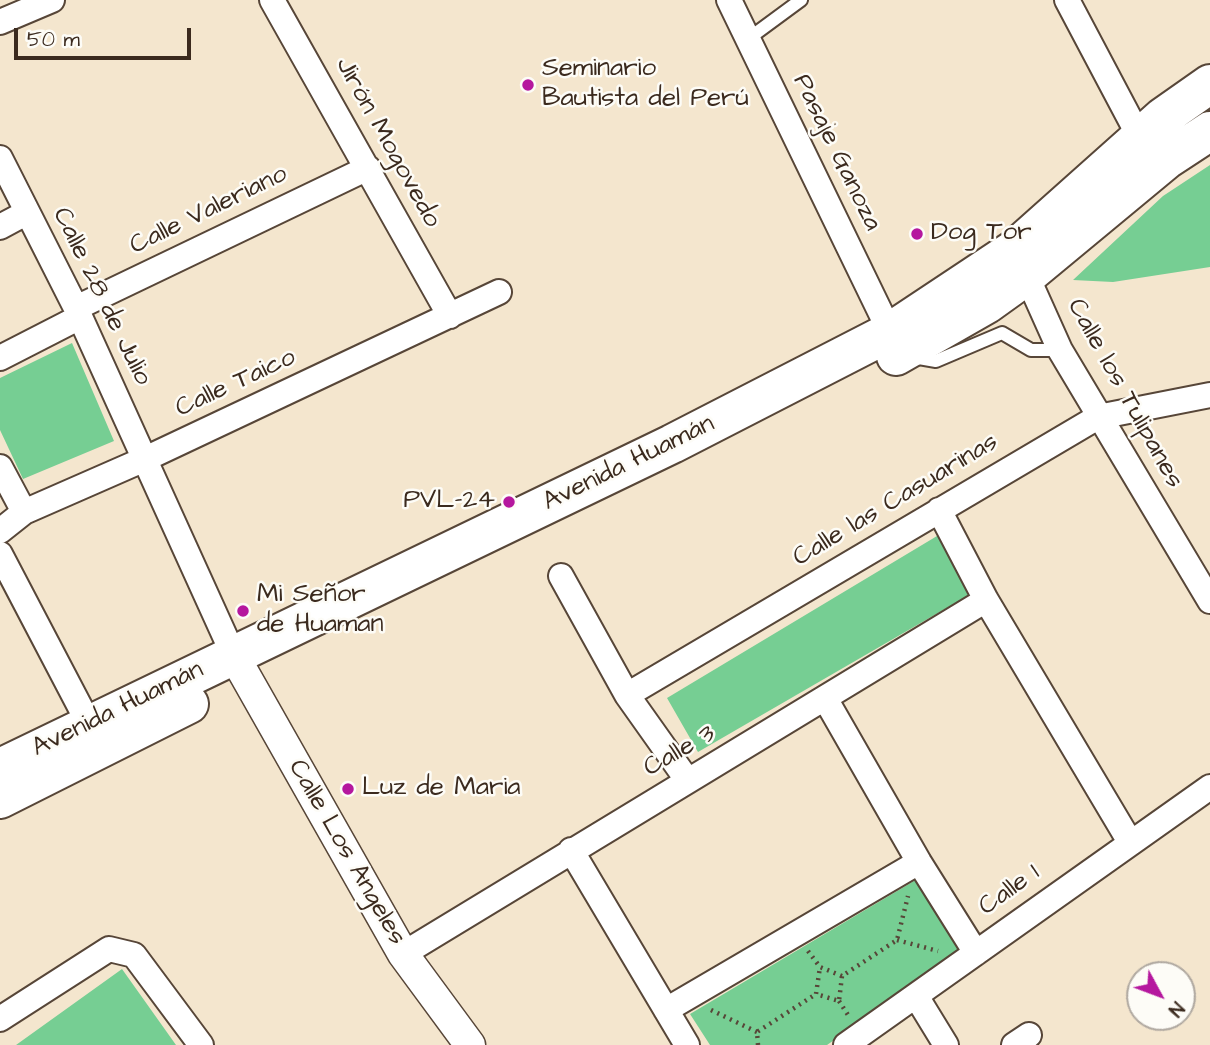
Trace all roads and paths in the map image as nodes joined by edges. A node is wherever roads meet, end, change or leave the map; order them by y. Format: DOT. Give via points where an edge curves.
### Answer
graph roads {
  1 [pos="272,0"];
  2 [pos="729,0"];
  3 [pos="801,0"];
  4 [pos="1067,0"];
  5 [pos="46,1"];
  6 [pos="0,22"];
  7 [pos="748,39"];
  8 [pos="1210,84"];
  9 [pos="1210,131"];
  10 [pos="1153,149"];
  11 [pos="0,158"];
  12 [pos="368,168"];
  13 [pos="26,213"];
  14 [pos="0,227"];
  15 [pos="1020,263"];
  16 [pos="499,292"];
  17 [pos="78,312"];
  18 [pos="450,316"];
  19 [pos="994,319"];
  20 [pos="894,343"];
  21 [pos="1060,350"];
  22 [pos="0,358"];
  23 [pos="1210,395"];
  24 [pos="1098,417"];
  25 [pos="145,459"];
  26 [pos="0,467"];
  27 [pos="939,510"];
  28 [pos="24,512"];
  29 [pos="0,531"];
  30 [pos="0,554"];
  31 [pos="561,576"];
  32 [pos="986,600"];
  33 [pos="1210,601"];
  34 [pos="239,665"];
  35 [pos="627,695"];
  36 [pos="826,700"];
  37 [pos="89,724"];
  38 [pos="0,768"];
  39 [pos="688,781"];
  40 [pos="1210,787"];
  41 [pos="0,799"];
  42 [pos="1129,842"];
  43 [pos="571,850"];
  44 [pos="915,874"];
  45 [pos="897,940"];
  46 [pos="976,953"];
  47 [pos="403,954"];
  48 [pos="795,954"];
  49 [pos="949,954"];
  50 [pos="820,967"];
  51 [pos="842,976"];
  52 [pos="816,994"];
  53 [pos="916,996"];
  54 [pos="717,1001"];
  55 [pos="839,1001"];
  56 [pos="666,1010"];
  57 [pos="0,1019"];
  58 [pos="758,1032"];
  59 [pos="849,1034"];
  60 [pos="201,1045"];
  61 [pos="470,1045"];
  62 [pos="687,1045"];
  63 [pos="758,1045"];
  64 [pos="946,1045"];
  1 -- 12 [label="street, Jirón Mogovedo"];
  2 -- 7 [label="street, Pasaje Ganoza"];
  3 -- 7 [label="lane"];
  4 -- 10 [label="street"];
  5 -- 6 [label="street"];
  7 -- 20 [label="street, Pasaje Ganoza"];
  8 -- 10 [label="main road, Avenida Huamán" via="1163,117"];
  9 -- 10 [label="main road, Avenida Huamán"];
  10 -- 15 [label="main road, Avenida Huamán"];
  11 -- 13 [label="street, Calle 28 de Julio"];
  12 -- 17 [label="street, Calle Valeriano"];
  12 -- 18 [label="street, Jirón Mogovedo"];
  13 -- 14 [label="street"];
  13 -- 17 [label="street, Calle 28 de Julio"];
  15 -- 19 [label="main road, Avenida Huamán"];
  15 -- 20 [label="main road, Avenida Huamán"];
  15 -- 21 [label="street, Calle los Tulipanes"];
  16 -- 18 [label="street, Calle Taico"];
  17 -- 22 [label="street, Calle Valeriano"];
  17 -- 25 [label="street, Calle 28 de Julio"];
  18 -- 25 [label="street, Calle Taico"];
  19 -- 20 [label="main road, Avenida Huamán"];
  19 -- 21 [label="lane" via="1031,349"];
  20 -- 34 [label="main road, Avenida Huamán" via="672,444"];
  21 -- 24 [label="street, Calle los Tulipanes"];
  23 -- 24 [label="street, Calle las Casuarinas"];
  24 -- 27 [label="street, Calle las Casuarinas"];
  24 -- 33 [label="street, Calle los Tulipanes"];
  25 -- 28 [label="street, Calle Taico"];
  25 -- 34 [label="street, Calle 28 de Julio"];
  26 -- 28 [label="street"];
  27 -- 32 [label="street"];
  27 -- 35 [label="street, Calle las Casuarinas"];
  28 -- 29 [label="street, Calle Taico"];
  30 -- 37 [label="street"];
  31 -- 35 [label="street"];
  32 -- 36 [label="street, Calle 3"];
  32 -- 42 [label="street"];
  34 -- 37 [label="main road, Avenida Huamán"];
  34 -- 41 [label="main road, Avenida Huamán"];
  34 -- 47 [label="street, Calle Los Angeles"];
  35 -- 39 [label="street"];
  36 -- 39 [label="street, Calle 3"];
  36 -- 44 [label="street"];
  37 -- 38 [label="main road, Avenida Huamán"];
  39 -- 43 [label="street, Calle 3"];
  40 -- 42 [label="street, Calle 1"];
  42 -- 46 [label="street, Calle 1"];
  43 -- 47 [label="street, Calle 3"];
  43 -- 56 [label="street"];
  44 -- 45 [label="path"];
  44 -- 46 [label="street"];
  44 -- 56 [label="street"];
  45 -- 49 [label="path"];
  45 -- 51 [label="path"];
  46 -- 53 [label="street, Calle 1"];
  47 -- 61 [label="street, Calle Los Angeles"];
  48 -- 50 [label="path" via="806,948"];
  50 -- 51 [label="path"];
  50 -- 52 [label="path"];
  51 -- 55 [label="path"];
  52 -- 55 [label="path"];
  52 -- 58 [label="path"];
  53 -- 59 [label="street, Calle 1"];
  53 -- 64 [label="street"];
  54 -- 58 [label="path" via="705,1008"];
  55 -- 59 [label="path"];
  56 -- 62 [label="street"];
  57 -- 60 [label="street" via="109,949 134,955"];
  58 -- 63 [label="path"];
}
